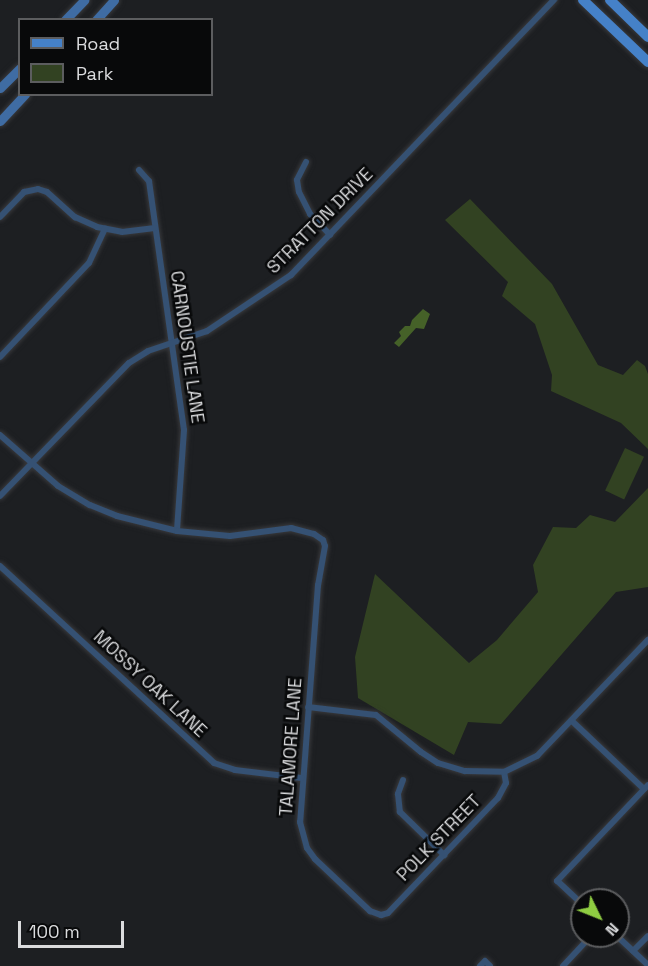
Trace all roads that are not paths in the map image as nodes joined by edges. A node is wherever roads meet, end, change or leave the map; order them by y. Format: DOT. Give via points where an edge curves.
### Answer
graph roads {
  1 [pos="84,0"];
  2 [pos="114,0"];
  3 [pos="554,0"];
  4 [pos="583,0"];
  5 [pos="610,0"];
  6 [pos="67,18"];
  7 [pos="98,18"];
  8 [pos="648,37"];
  9 [pos="648,62"];
  10 [pos="18,70"];
  11 [pos="0,88"];
  12 [pos="23,96"];
  13 [pos="0,121"];
  14 [pos="306,162"];
  15 [pos="139,170"];
  16 [pos="0,217"];
  17 [pos="155,228"];
  18 [pos="105,230"];
  19 [pos="330,235"];
  20 [pos="171,344"];
  21 [pos="0,357"];
  22 [pos="0,435"];
  23 [pos="31,465"];
  24 [pos="0,496"];
  25 [pos="177,531"];
  26 [pos="0,566"];
  27 [pos="648,640"];
  28 [pos="308,707"];
  29 [pos="572,721"];
  30 [pos="504,772"];
  31 [pos="302,778"];
  32 [pos="403,780"];
  33 [pos="646,787"];
  34 [pos="444,855"];
  35 [pos="570,893"];
  36 [pos="381,915"];
  37 [pos="648,936"];
  38 [pos="580,948"];
  39 [pos="630,948"];
  40 [pos="633,951"];
  41 [pos="648,965"];
  42 [pos="563,966"];
  1 -- 6 [label="main road"];
  2 -- 7 [label="main road"];
  3 -- 19 [label="street, STRATTON DRIVE"];
  4 -- 9 [label="main road"];
  5 -- 8 [label="main road"];
  10 -- 11 [label="main road"];
  12 -- 13 [label="main road"];
  14 -- 19 [label="street" via="297,180 301,196 312,217"];
  15 -- 17 [label="street, CARNOUSTIE LANE" via="148,181"];
  16 -- 18 [label="street" via="24,192 35,188 47,192 82,221"];
  17 -- 18 [label="street"];
  17 -- 20 [label="street, CARNOUSTIE LANE"];
  18 -- 21 [label="street" via="89,263"];
  19 -- 20 [label="street, STRATTON DRIVE" via="267,294 207,331"];
  20 -- 23 [label="street, STRATTON DRIVE" via="148,351 129,363"];
  20 -- 25 [label="street, CARNOUSTIE LANE" via="184,436"];
  22 -- 23 [label="street"];
  23 -- 24 [label="street, STRATTON DRIVE"];
  23 -- 25 [label="street" via="58,486 103,511"];
  25 -- 28 [label="street, TALAMORE LANE" via="230,536 291,528 319,536 325,546"];
  26 -- 31 [label="street, MOSSY OAK LANE" via="214,763 235,770"];
  27 -- 29 [label="street"];
  28 -- 30 [label="street" via="376,715 438,763 465,771"];
  28 -- 31 [label="street, TALAMORE LANE"];
  29 -- 30 [label="street" via="537,756"];
  29 -- 33 [label="street"];
  30 -- 34 [label="street, POLK STREET" via="506,783 498,798"];
  31 -- 36 [label="street, TALAMORE LANE" via="300,822 308,848 324,869 370,911"];
  32 -- 34 [label="street" via="398,794 400,812"];
  33 -- 35 [label="street" via="557,881"];
  34 -- 36 [label="street, POLK STREET" via="388,913"];
  37 -- 40 [label="street"];
  38 -- 42 [label="street"];
  39 -- 40 [label="street"];
  40 -- 41 [label="street"];
}
